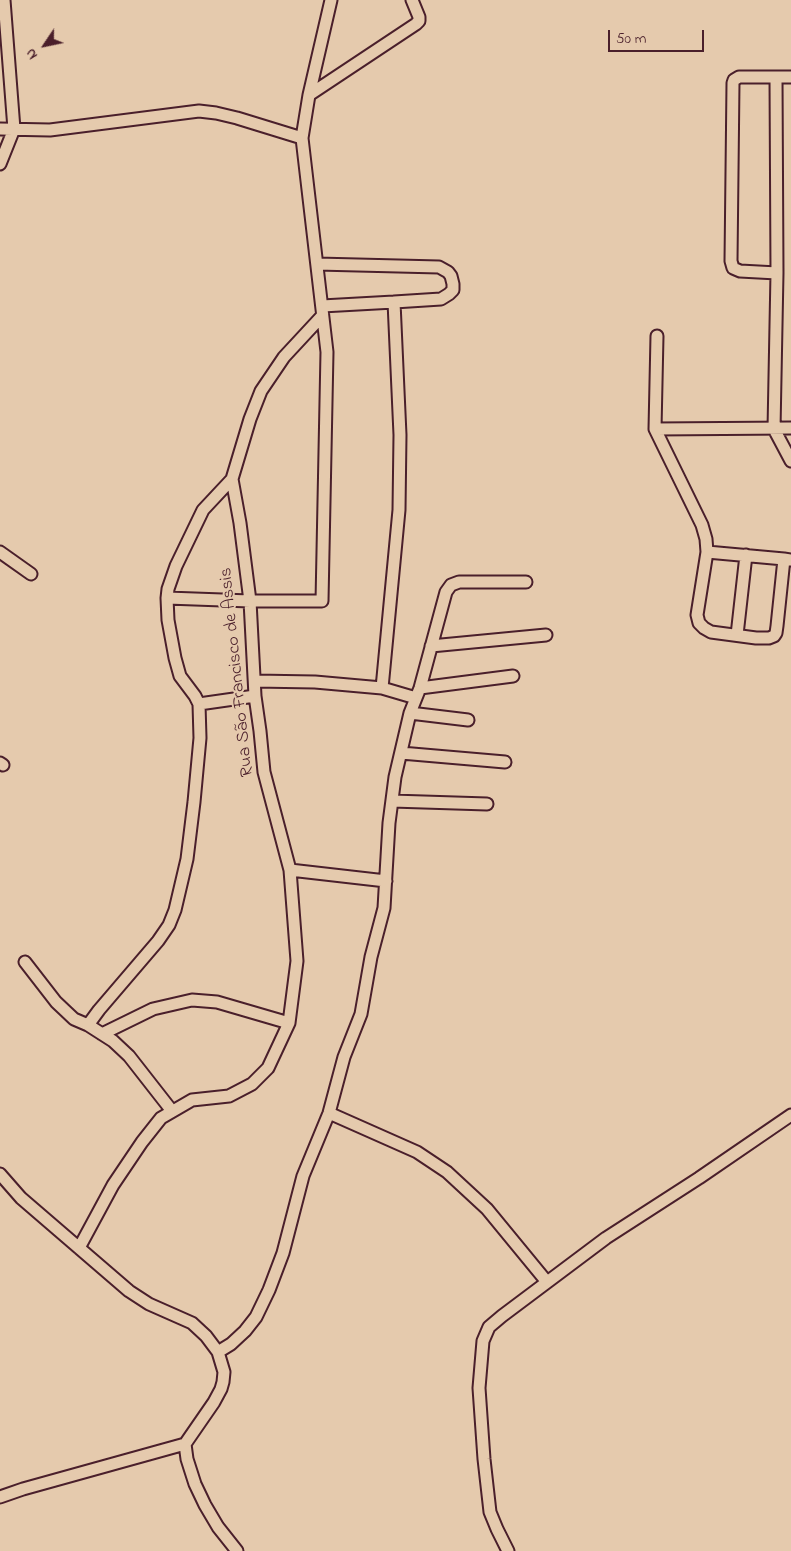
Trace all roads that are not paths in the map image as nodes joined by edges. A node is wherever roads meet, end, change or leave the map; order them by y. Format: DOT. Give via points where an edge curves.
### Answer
graph roads {
  1 [pos="4,0"];
  2 [pos="331,0"];
  3 [pos="412,0"];
  4 [pos="776,77"];
  5 [pos="791,77"];
  6 [pos="310,95"];
  7 [pos="0,129"];
  8 [pos="14,129"];
  9 [pos="302,138"];
  10 [pos="0,164"];
  11 [pos="317,264"];
  12 [pos="777,274"];
  13 [pos="394,302"];
  14 [pos="322,311"];
  15 [pos="657,336"];
  16 [pos="791,428"];
  17 [pos="655,429"];
  18 [pos="774,429"];
  19 [pos="791,461"];
  20 [pos="232,478"];
  21 [pos="0,552"];
  22 [pos="707,552"];
  23 [pos="746,555"];
  24 [pos="788,559"];
  25 [pos="31,574"];
  26 [pos="526,582"];
  27 [pos="167,598"];
  28 [pos="250,601"];
  29 [pos="546,635"];
  30 [pos="737,635"];
  31 [pos="432,646"];
  32 [pos="513,676"];
  33 [pos="255,682"];
  34 [pos="382,688"];
  35 [pos="418,693"];
  36 [pos="255,696"];
  37 [pos="199,704"];
  38 [pos="410,713"];
  39 [pos="468,720"];
  40 [pos="401,753"];
  41 [pos="506,762"];
  42 [pos="392,801"];
  43 [pos="487,804"];
  44 [pos="290,870"];
  45 [pos="386,881"];
  46 [pos="25,962"];
  47 [pos="289,1023"];
  48 [pos="88,1025"];
  49 [pos="102,1034"];
  50 [pos="172,1111"];
  51 [pos="329,1113"];
  52 [pos="791,1115"];
  53 [pos="0,1175"];
  54 [pos="79,1248"];
  55 [pos="547,1282"];
  56 [pos="218,1352"];
  57 [pos="185,1444"];
  58 [pos="0,1497"];
  59 [pos="237,1551"];
  60 [pos="508,1551"];
  1 -- 8 [label="street"];
  2 -- 6 [label="street"];
  3 -- 6 [label="street" via="420,19 416,24"];
  4 -- 5 [label="street"];
  4 -- 12 [label="street"];
  4 -- 12 [label="street" via="739,77 733,84 731,261 733,268 740,271"];
  6 -- 9 [label="street"];
  7 -- 8 [label="street"];
  8 -- 9 [label="street" via="50,130 199,112 237,118"];
  8 -- 10 [label="street"];
  9 -- 11 [label="street"];
  11 -- 13 [label="street" via="439,266 451,276 452,290 441,299"];
  11 -- 14 [label="street"];
  12 -- 18 [label="street"];
  13 -- 14 [label="street"];
  13 -- 34 [label="street" via="400,435 399,510"];
  14 -- 20 [label="street, Rua São Francisco de Assis" via="261,391"];
  14 -- 28 [label="street" via="327,352 322,601"];
  15 -- 17 [label="street"];
  16 -- 18 [label="street"];
  17 -- 18 [label="street"];
  17 -- 22 [label="street" via="702,525"];
  18 -- 19 [label="street"];
  20 -- 27 [label="street" via="203,510 176,566"];
  20 -- 28 [label="street, Rua São Francisco de Assis"];
  21 -- 25 [label="street"];
  22 -- 23 [label="street"];
  22 -- 30 [label="street" via="697,615 699,623 711,632"];
  23 -- 24 [label="street"];
  23 -- 30 [label="street"];
  24 -- 30 [label="street" via="776,633 769,638"];
  26 -- 31 [label="street" via="454,583 446,592"];
  27 -- 28 [label="street"];
  27 -- 37 [label="street" via="168,620 180,676"];
  28 -- 33 [label="street, Rua São Francisco de Assis"];
  29 -- 31 [label="street"];
  31 -- 35 [label="street"];
  32 -- 35 [label="street"];
  33 -- 34 [label="street" via="315,682"];
  33 -- 36 [label="street, Rua São Francisco de Assis"];
  34 -- 35 [label="street"];
  35 -- 38 [label="street"];
  36 -- 37 [label="street"];
  36 -- 44 [label="street, Rua São Francisco de Assis" via="264,772"];
  37 -- 48 [label="street" via="200,738 194,802 187,859 175,910 158,941"];
  38 -- 39 [label="street"];
  38 -- 40 [label="street"];
  40 -- 41 [label="street"];
  40 -- 42 [label="street"];
  42 -- 43 [label="street"];
  42 -- 45 [label="street"];
  44 -- 45 [label="street"];
  44 -- 47 [label="street, Rua São Francisco de Assis" via="297,961"];
  45 -- 51 [label="street" via="384,908 361,1014 344,1057"];
  46 -- 48 [label="street" via="56,1002 74,1019"];
  47 -- 49 [label="street" via="217,1002 192,1000 154,1009"];
  47 -- 50 [label="street, Rua São Francisco de Assis" via="268,1068 252,1084 229,1096 192,1100"];
  48 -- 49 [label="street"];
  49 -- 50 [label="street" via="129,1056"];
  50 -- 54 [label="street, Rua São Francisco de Assis" via="161,1118 142,1142 113,1185"];
  51 -- 55 [label="street" via="417,1152 447,1172 487,1209"];
  51 -- 56 [label="street" via="303,1176 283,1253 269,1290 245,1331"];
  52 -- 55 [label="street" via="606,1238"];
  53 -- 54 [label="street" via="21,1198"];
  54 -- 56 [label="street" via="129,1291 192,1324"];
  55 -- 60 [label="street" via="489,1327 483,1341 479,1388 487,1489 490,1512"];
  56 -- 57 [label="street" via="224,1372 221,1389"];
  57 -- 58 [label="street"];
  57 -- 59 [label="street" via="204,1505"];
}
